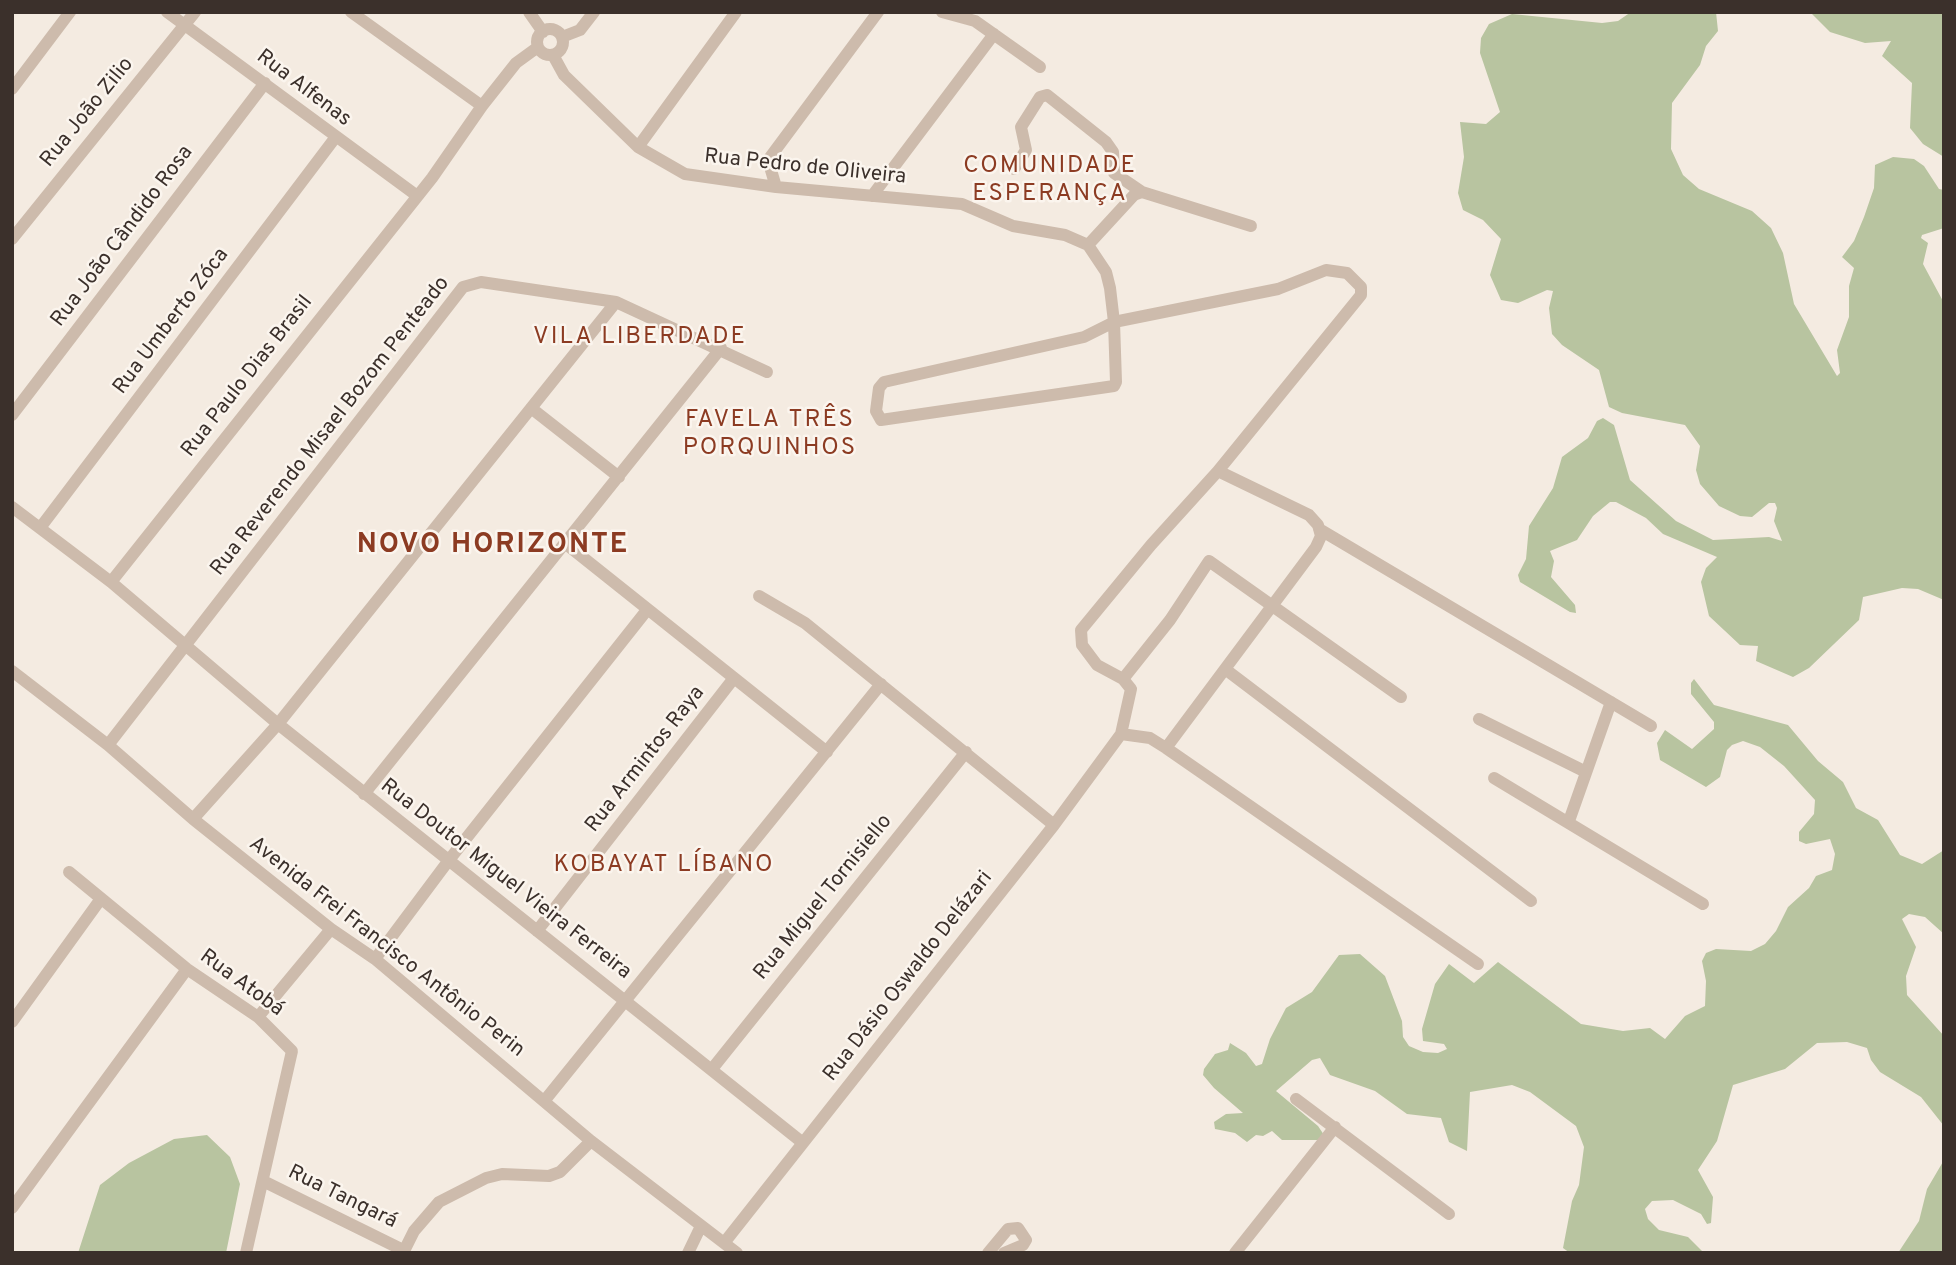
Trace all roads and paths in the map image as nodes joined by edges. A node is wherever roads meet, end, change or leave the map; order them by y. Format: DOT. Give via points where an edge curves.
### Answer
graph roads {
  1 [pos="69,12"];
  2 [pos="167,12"];
  3 [pos="195,12"];
  4 [pos="351,12"];
  5 [pos="529,12"];
  6 [pos="594,12"];
  7 [pos="736,12"];
  8 [pos="878,12"];
  9 [pos="942,12"];
  10 [pos="183,25"];
  11 [pos="543,32"];
  12 [pos="994,34"];
  13 [pos="562,37"];
  14 [pos="538,47"];
  15 [pos="553,55"];
  16 [pos="1040,67"];
  17 [pos="265,83"];
  18 [pos="12,89"];
  19 [pos="482,106"];
  20 [pos="335,138"];
  21 [pos="638,147"];
  22 [pos="1014,169"];
  23 [pos="776,187"];
  24 [pos="1142,192"];
  25 [pos="416,195"];
  26 [pos="872,196"];
  27 [pos="1251,226"];
  28 [pos="12,239"];
  29 [pos="1088,245"];
  30 [pos="616,302"];
  31 [pos="1114,322"];
  32 [pos="721,348"];
  33 [pos="767,372"];
  34 [pos="531,408"];
  35 [pos="12,415"];
  36 [pos="1218,471"];
  37 [pos="619,477"];
  38 [pos="12,507"];
  39 [pos="40,528"];
  40 [pos="1319,529"];
  41 [pos="566,544"];
  42 [pos="111,582"];
  43 [pos="759,596"];
  44 [pos="1272,606"];
  45 [pos="647,610"];
  46 [pos="186,644"];
  47 [pos="1225,669"];
  48 [pos="12,671"];
  49 [pos="734,678"];
  50 [pos="1123,679"];
  51 [pos="881,684"];
  52 [pos="1401,697"];
  53 [pos="1611,702"];
  54 [pos="1479,719"];
  55 [pos="278,724"];
  56 [pos="1651,726"];
  57 [pos="1121,734"];
  58 [pos="108,745"];
  59 [pos="1166,748"];
  60 [pos="827,752"];
  61 [pos="965,752"];
  62 [pos="1586,772"];
  63 [pos="1494,778"];
  64 [pos="365,794"];
  65 [pos="193,819"];
  66 [pos="1569,821"];
  67 [pos="1054,825"];
  68 [pos="449,860"];
  69 [pos="69,872"];
  70 [pos="100,900"];
  71 [pos="1531,901"];
  72 [pos="1703,904"];
  73 [pos="331,929"];
  74 [pos="537,931"];
  75 [pos="375,959"];
  76 [pos="1478,964"];
  77 [pos="187,969"];
  78 [pos="625,1000"];
  79 [pos="258,1017"];
  80 [pos="12,1022"];
  81 [pos="712,1069"];
  82 [pos="1296,1099"];
  83 [pos="545,1100"];
  84 [pos="1335,1127"];
  85 [pos="590,1141"];
  86 [pos="803,1143"];
  87 [pos="263,1181"];
  88 [pos="12,1208"];
  89 [pos="1449,1214"];
  90 [pos="701,1226"];
  91 [pos="724,1242"];
  92 [pos="403,1251"];
  93 [pos="246,1253"];
  94 [pos="688,1253"];
  95 [pos="737,1253"];
  96 [pos="988,1253"];
  97 [pos="1004,1253"];
  98 [pos="1236,1253"];
  1 -- 18 [label="street"];
  2 -- 10 [label="street, Rua Alfenas"];
  3 -- 10 [label="street, Rua João Zilio"];
  4 -- 19 [label="street"];
  5 -- 11 [label="street"];
  6 -- 13 [label="street" via="580,30"];
  7 -- 21 [label="street"];
  8 -- 23 [label="street" via="768,160"];
  9 -- 12 [label="street" via="975,20"];
  10 -- 17 [label="street, Rua Alfenas"];
  10 -- 28 [label="street, Rua João Zilio"];
  11 -- 13 [label="street" via="556,31"];
  11 -- 14 [label="street"];
  12 -- 16 [label="street"];
  12 -- 26 [label="street"];
  13 -- 15 [label="street" via="563,46"];
  14 -- 15 [label="street"];
  14 -- 19 [label="street, Rua Paulo Dias Brasil" via="516,63"];
  15 -- 21 [label="street, Rua Pedro de Oliveira" via="564,75"];
  17 -- 20 [label="street, Rua Alfenas"];
  17 -- 35 [label="street, Rua João Cândido Rosa"];
  19 -- 25 [label="street, Rua Paulo Dias Brasil"];
  20 -- 25 [label="street, Rua Alfenas"];
  20 -- 39 [label="street, Rua Umberto Zóca"];
  21 -- 23 [label="street, Rua Pedro de Oliveira" via="685,174"];
  22 -- 24 [label="street" via="1026,150 1021,127 1040,97 1047,95 1106,142 1114,173"];
  23 -- 26 [label="street, Rua Pedro de Oliveira"];
  24 -- 27 [label="street"];
  24 -- 29 [label="street"];
  25 -- 42 [label="street, Rua Paulo Dias Brasil"];
  26 -- 29 [label="street, Rua Pedro de Oliveira" via="962,204 1013,226 1065,235"];
  29 -- 31 [label="street" via="1106,272"];
  30 -- 32 [label="street, Rua Reverendo Misael Bozom Penteado"];
  30 -- 34 [label="street"];
  30 -- 46 [label="street, Rua Reverendo Misael Bozom Penteado" via="481,282 463,286"];
  31 -- 31 [label="street" via="1116,382 1110,389 889,421 878,417 878,387 884,382 1084,337"];
  31 -- 36 [label="street" via="1278,289 1326,270 1347,273 1358,281 1361,295"];
  32 -- 33 [label="street, Rua Reverendo Misael Bozom Penteado"];
  32 -- 37 [label="street"];
  34 -- 37 [label="street"];
  34 -- 55 [label="street"];
  36 -- 40 [label="street" via="1309,515"];
  36 -- 50 [label="street" via="1081,630 1082,645 1097,665"];
  37 -- 41 [label="street"];
  38 -- 39 [label="street, Rua Doutor Miguel Vieira Ferreira"];
  39 -- 42 [label="street, Rua Doutor Miguel Vieira Ferreira"];
  40 -- 44 [label="street" via="1317,547"];
  40 -- 53 [label="street"];
  41 -- 45 [label="street"];
  41 -- 64 [label="street"];
  42 -- 46 [label="street, Rua Doutor Miguel Vieira Ferreira"];
  43 -- 51 [label="street" via="805,623"];
  44 -- 47 [label="street"];
  44 -- 50 [label="street" via="1209,561"];
  44 -- 52 [label="street"];
  45 -- 49 [label="street"];
  45 -- 68 [label="street"];
  46 -- 55 [label="street, Rua Doutor Miguel Vieira Ferreira"];
  46 -- 58 [label="street, Rua Reverendo Misael Bozom Penteado"];
  47 -- 59 [label="street"];
  47 -- 71 [label="street"];
  48 -- 58 [label="street, Avenida Frei Francisco Antônio Perin"];
  49 -- 60 [label="street"];
  49 -- 74 [label="street, Rua Armintos Raya"];
  50 -- 57 [label="street" via="1130,689"];
  51 -- 60 [label="street"];
  51 -- 61 [label="street"];
  53 -- 56 [label="street"];
  53 -- 62 [label="street"];
  54 -- 62 [label="street"];
  55 -- 64 [label="street, Rua Doutor Miguel Vieira Ferreira"];
  55 -- 65 [label="street"];
  57 -- 59 [label="street" via="1150,738"];
  57 -- 67 [label="street, Rua Dásio Oswaldo Delázari"];
  58 -- 65 [label="street, Avenida Frei Francisco Antônio Perin"];
  59 -- 76 [label="street"];
  60 -- 78 [label="street"];
  61 -- 67 [label="street"];
  61 -- 81 [label="street, Rua Miguel Tornisiello"];
  62 -- 66 [label="street"];
  63 -- 66 [label="street"];
  64 -- 68 [label="street, Rua Doutor Miguel Vieira Ferreira"];
  65 -- 73 [label="street, Avenida Frei Francisco Antônio Perin"];
  66 -- 72 [label="street"];
  67 -- 86 [label="street, Rua Dásio Oswaldo Delázari"];
  68 -- 74 [label="street, Rua Doutor Miguel Vieira Ferreira"];
  68 -- 75 [label="street"];
  69 -- 70 [label="street, Rua Atobá"];
  70 -- 77 [label="street, Rua Atobá"];
  70 -- 80 [label="street"];
  73 -- 75 [label="street, Avenida Frei Francisco Antônio Perin"];
  73 -- 79 [label="street"];
  74 -- 78 [label="street, Rua Doutor Miguel Vieira Ferreira"];
  75 -- 83 [label="street, Avenida Frei Francisco Antônio Perin"];
  77 -- 79 [label="street, Rua Atobá"];
  77 -- 88 [label="street"];
  78 -- 81 [label="street, Rua Doutor Miguel Vieira Ferreira"];
  78 -- 83 [label="street"];
  79 -- 87 [label="street, Rua Atobá" via="288,1044 293,1059"];
  81 -- 86 [label="street, Rua Doutor Miguel Vieira Ferreira"];
  82 -- 84 [label="street"];
  83 -- 85 [label="street, Avenida Frei Francisco Antônio Perin"];
  84 -- 89 [label="street"];
  84 -- 98 [label="street"];
  85 -- 90 [label="street, Avenida Frei Francisco Antônio Perin"];
  85 -- 92 [label="street" via="560,1172 549,1176 502,1174 439,1202"];
  86 -- 91 [label="street, Rua Dásio Oswaldo Delázari"];
  87 -- 92 [label="street, Rua Tangará"];
  87 -- 93 [label="street, Rua Atobá"];
  90 -- 91 [label="street, Avenida Frei Francisco Antônio Perin"];
  90 -- 94 [label="street"];
  91 -- 95 [label="street, Avenida Frei Francisco Antônio Perin"];
  96 -- 97 [label="street" via="1008,1229 1018,1227 1026,1240"];
}
